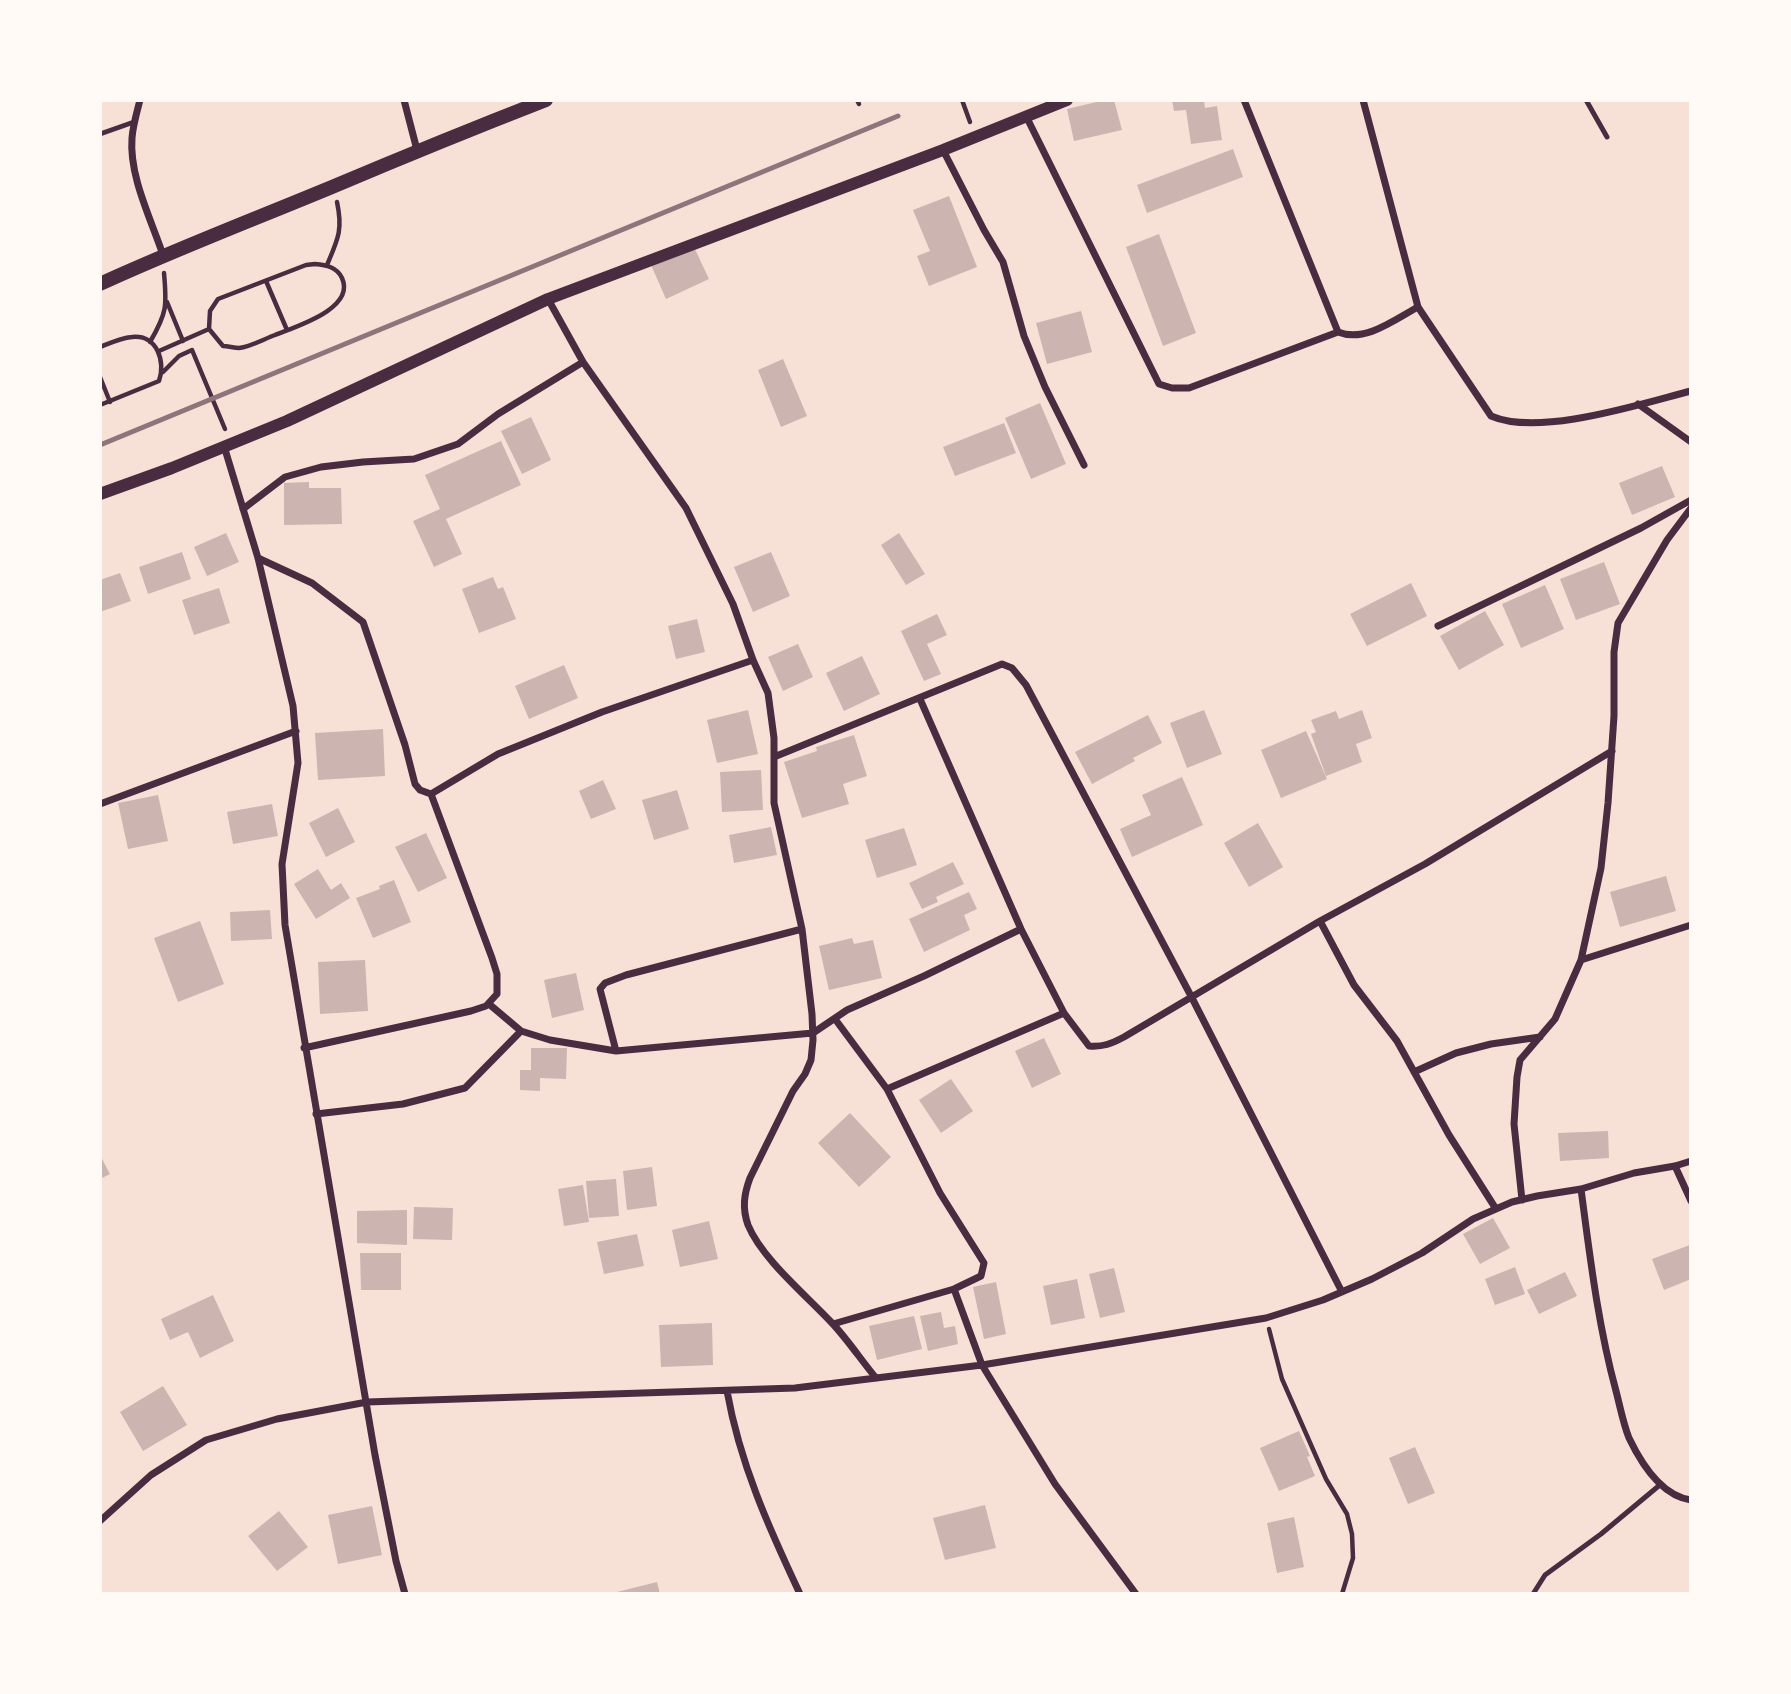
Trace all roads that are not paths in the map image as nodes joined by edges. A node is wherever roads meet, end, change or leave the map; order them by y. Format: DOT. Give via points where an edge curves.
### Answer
graph roads {
  1 [pos="140,100"];
  2 [pos="404,100"];
  3 [pos="546,100"];
  4 [pos="1067,100"];
  5 [pos="1244,100"];
  6 [pos="1363,100"];
  7 [pos="1586,100"];
  8 [pos="1026,116"];
  9 [pos="134,122"];
  10 [pos="100,134"];
  11 [pos="1607,137"];
  12 [pos="417,150"];
  13 [pos="943,150"];
  14 [pos="163,255"];
  15 [pos="100,284"];
  16 [pos="548,299"];
  17 [pos="1418,307"];
  18 [pos="1338,332"];
  19 [pos="583,362"];
  20 [pos="1691,391"];
  21 [pos="1638,404"];
  22 [pos="1691,442"];
  23 [pos="224,446"];
  24 [pos="1084,465"];
  25 [pos="100,494"];
  26 [pos="1691,500"];
  27 [pos="1691,508"];
  28 [pos="243,509"];
  29 [pos="258,558"];
  30 [pos="1438,626"];
  31 [pos="753,660"];
  32 [pos="920,699"];
  33 [pos="296,731"];
  34 [pos="1612,751"];
  35 [pos="774,757"];
  36 [pos="431,794"];
  37 [pos="100,804"];
  38 [pos="1320,921"];
  39 [pos="1691,925"];
  40 [pos="802,929"];
  41 [pos="1021,929"];
  42 [pos="1581,960"];
  43 [pos="1191,996"];
  44 [pos="489,1004"];
  45 [pos="1064,1013"];
  46 [pos="835,1018"];
  47 [pos="520,1031"];
  48 [pos="813,1034"];
  49 [pos="1540,1037"];
  50 [pos="304,1048"];
  51 [pos="616,1051"];
  52 [pos="1414,1072"];
  53 [pos="887,1089"];
  54 [pos="316,1114"];
  55 [pos="1691,1161"];
  56 [pos="1675,1166"];
  57 [pos="1581,1189"];
  58 [pos="1522,1200"];
  59 [pos="1691,1201"];
  60 [pos="1496,1209"];
  61 [pos="954,1289"];
  62 [pos="1342,1292"];
  63 [pos="833,1324"];
  64 [pos="982,1365"];
  65 [pos="876,1378"];
  66 [pos="727,1391"];
  67 [pos="367,1402"];
  68 [pos="1661,1484"];
  69 [pos="1691,1500"];
  70 [pos="100,1521"];
  71 [pos="405,1594"];
  72 [pos="800,1594"];
  73 [pos="1136,1594"];
  74 [pos="1533,1594"];
  1 -- 9 [label="street"];
  2 -- 12 [label="street"];
  3 -- 12 [label="main road"];
  4 -- 8 [label="street"];
  5 -- 18 [label="street"];
  6 -- 17 [label="street"];
  7 -- 11 [label="lane"];
  8 -- 13 [label="street"];
  8 -- 18 [label="street" via="1159,384 1189,388"];
  9 -- 10 [label="lane"];
  9 -- 14 [label="street" via="131,140 138,182"];
  12 -- 14 [label="main road"];
  13 -- 16 [label="street"];
  13 -- 24 [label="street" via="1003,262 1024,336"];
  14 -- 15 [label="main road"];
  16 -- 19 [label="street"];
  16 -- 23 [label="street"];
  17 -- 18 [label="street" via="1365,335 1350,337"];
  17 -- 21 [label="street" via="1490,416 1504,422 1561,421"];
  19 -- 28 [label="street" via="457,444 415,459 321,467 285,477"];
  19 -- 31 [label="street" via="686,508 733,604"];
  20 -- 21 [label="street"];
  21 -- 22 [label="street"];
  23 -- 25 [label="street"];
  23 -- 28 [label="street"];
  26 -- 30 [label="street"];
  27 -- 34 [label="street" via="1618,623"];
  28 -- 29 [label="street"];
  29 -- 33 [label="street" via="289,682"];
  29 -- 36 [label="street" via="312,583 363,622 415,784"];
  31 -- 35 [label="street" via="768,693"];
  31 -- 36 [label="street" via="498,754"];
  32 -- 35 [label="street"];
  32 -- 41 [label="street"];
  32 -- 43 [label="street" via="1002,664 1012,668 1026,685"];
  33 -- 37 [label="street"];
  33 -- 50 [label="street" via="298,763 282,878 286,937"];
  34 -- 38 [label="street" via="1425,864"];
  34 -- 42 [label="street" via="1601,868"];
  35 -- 40 [label="street" via="774,803"];
  36 -- 44 [label="street" via="496,974 497,994"];
  38 -- 43 [label="street"];
  38 -- 52 [label="street" via="1354,985"];
  39 -- 42 [label="street"];
  40 -- 48 [label="street"];
  40 -- 51 [label="street" via="605,983 600,989"];
  41 -- 45 [label="street"];
  41 -- 46 [label="street"];
  42 -- 49 [label="street" via="1555,1018"];
  43 -- 45 [label="street" via="1106,1046 1089,1046"];
  43 -- 62 [label="street"];
  44 -- 47 [label="street"];
  44 -- 50 [label="street"];
  45 -- 53 [label="street"];
  46 -- 48 [label="street"];
  46 -- 53 [label="street"];
  47 -- 51 [label="street"];
  47 -- 54 [label="street" via="465,1088 402,1104"];
  48 -- 51 [label="street"];
  48 -- 63 [label="street" via="811,1060 750,1178 744,1203 749,1227 760,1243 783,1274"];
  49 -- 52 [label="street" via="1456,1053"];
  49 -- 58 [label="street" via="1520,1060 1517,1077 1514,1124"];
  50 -- 54 [label="street"];
  52 -- 60 [label="street"];
  53 -- 61 [label="street" via="940,1193 984,1263 981,1276"];
  54 -- 67 [label="street"];
  55 -- 56 [label="street"];
  56 -- 57 [label="street"];
  56 -- 59 [label="street"];
  57 -- 58 [label="street"];
  57 -- 68 [label="street" via="1594,1292 1612,1375 1629,1436"];
  58 -- 60 [label="street"];
  60 -- 62 [label="street" via="1422,1253"];
  61 -- 63 [label="street"];
  61 -- 64 [label="street"];
  62 -- 64 [label="street" via="1266,1318"];
  63 -- 65 [label="street"];
  64 -- 65 [label="street"];
  64 -- 73 [label="street" via="1055,1484"];
  65 -- 66 [label="street"];
  66 -- 67 [label="street"];
  66 -- 72 [label="street" via="735,1433 759,1505"];
  67 -- 70 [label="street" via="277,1419 206,1440 150,1475"];
  67 -- 71 [label="street"];
  68 -- 69 [label="street" via="1681,1499"];
  68 -- 74 [label="lane" via="1545,1575"];
}
